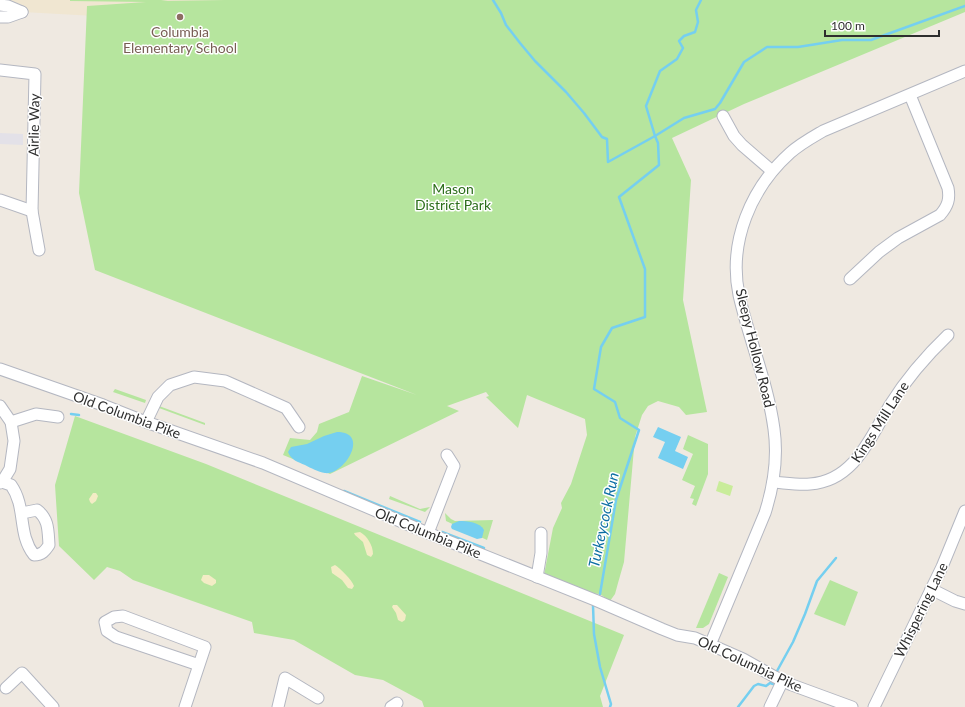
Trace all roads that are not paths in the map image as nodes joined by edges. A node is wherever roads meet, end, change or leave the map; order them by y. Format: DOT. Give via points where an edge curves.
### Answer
graph roads {
  1 [pos="0,5"];
  2 [pos="0,17"];
  3 [pos="0,70"];
  4 [pos="965,71"];
  5 [pos="910,95"];
  6 [pos="722,116"];
  7 [pos="772,171"];
  8 [pos="0,200"];
  9 [pos="32,211"];
  10 [pos="39,250"];
  11 [pos="850,279"];
  12 [pos="948,335"];
  13 [pos="0,369"];
  14 [pos="0,406"];
  15 [pos="58,417"];
  16 [pos="11,422"];
  17 [pos="146,422"];
  18 [pos="299,426"];
  19 [pos="447,455"];
  20 [pos="1,482"];
  21 [pos="773,482"];
  22 [pos="965,511"];
  23 [pos="22,513"];
  24 [pos="428,533"];
  25 [pos="541,533"];
  26 [pos="537,577"];
  27 [pos="932,589"];
  28 [pos="965,604"];
  29 [pos="710,645"];
  30 [pos="199,665"];
  31 [pos="783,680"];
  32 [pos="6,688"];
  33 [pos="318,698"];
  34 [pos="52,707"];
  35 [pos="185,707"];
  36 [pos="278,707"];
  37 [pos="770,707"];
  38 [pos="852,707"];
  39 [pos="874,707"];
  1 -- 2 [label="street" via="22,12"];
  3 -- 9 [label="street, Airlie Way" via="35,74"];
  4 -- 5 [label="street, Sleepy Hollow Road"];
  5 -- 7 [label="street, Sleepy Hollow Road" via="823,131 791,152"];
  5 -- 11 [label="street" via="948,188 948,202 940,215 898,238"];
  6 -- 7 [label="street" via="742,145"];
  7 -- 21 [label="street, Sleepy Hollow Road" via="747,214 739,243 737,277 743,310 770,406 776,449"];
  8 -- 9 [label="street"];
  9 -- 10 [label="street"];
  12 -- 21 [label="street, Kings Mill Lane" via="905,382 862,454 845,471 825,481 811,484"];
  13 -- 17 [label="street, Old Columbia Pike"];
  14 -- 16 [label="street"];
  15 -- 16 [label="street" via="36,414"];
  16 -- 20 [label="street" via="14,441 10,469"];
  17 -- 18 [label="street" via="158,397 170,385 194,376 224,381 286,408"];
  17 -- 24 [label="street, Old Columbia Pike" via="263,463"];
  19 -- 24 [label="street" via="454,466"];
  20 -- 23 [label="street" via="12,485"];
  21 -- 29 [label="street, Sleepy Hollow Road" via="766,513"];
  22 -- 27 [label="street, Whispering Lane"];
  24 -- 26 [label="street, Old Columbia Pike"];
  25 -- 26 [label="street"];
  26 -- 29 [label="street, Old Columbia Pike" via="677,635 695,638"];
  27 -- 28 [label="street"];
  27 -- 39 [label="street, Whispering Lane"];
  29 -- 31 [label="street, Old Columbia Pike"];
  30 -- 30 [label="street" via="205,647 123,616 114,617 106,622 107,631 116,637"];
  30 -- 35 [label="street"];
  31 -- 37 [label="street"];
  31 -- 38 [label="street, Old Columbia Pike"];
  32 -- 34 [label="street" via="22,673"];
  33 -- 36 [label="street" via="285,678"];
}
